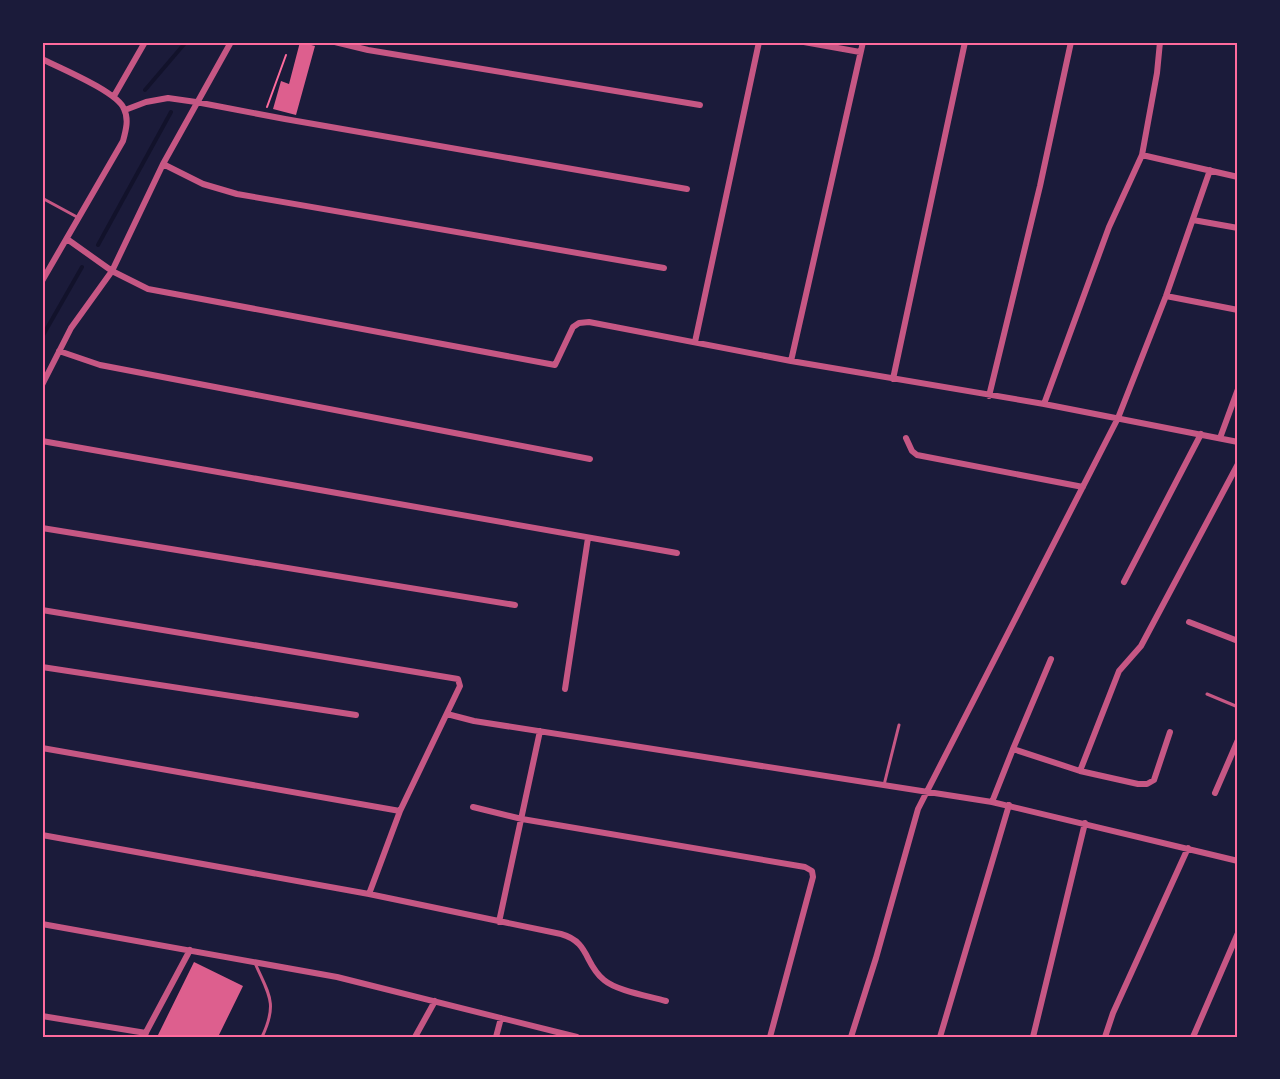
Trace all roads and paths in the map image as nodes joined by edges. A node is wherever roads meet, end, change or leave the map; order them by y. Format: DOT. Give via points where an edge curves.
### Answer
graph roads {
  1 [pos="145,42"];
  2 [pos="231,42"];
  3 [pos="335,42"];
  4 [pos="759,42"];
  5 [pos="804,42"];
  6 [pos="863,42"];
  7 [pos="965,42"];
  8 [pos="1071,42"];
  9 [pos="1160,42"];
  10 [pos="861,52"];
  11 [pos="286,55"];
  12 [pos="42,59"];
  13 [pos="114,96"];
  14 [pos="196,102"];
  15 [pos="699,105"];
  16 [pos="125,110"];
  17 [pos="264,116"];
  18 [pos="1142,154"];
  19 [pos="163,164"];
  20 [pos="1210,170"];
  21 [pos="1238,177"];
  22 [pos="687,189"];
  23 [pos="42,198"];
  24 [pos="79,219"];
  25 [pos="1193,220"];
  26 [pos="1238,228"];
  27 [pos="67,239"];
  28 [pos="664,268"];
  29 [pos="112,271"];
  30 [pos="42,281"];
  31 [pos="1166,296"];
  32 [pos="1238,310"];
  33 [pos="695,342"];
  34 [pos="59,351"];
  35 [pos="791,361"];
  36 [pos="892,379"];
  37 [pos="42,386"];
  38 [pos="1238,389"];
  39 [pos="989,396"];
  40 [pos="1044,404"];
  41 [pos="1118,418"];
  42 [pos="1202,434"];
  43 [pos="906,438"];
  44 [pos="1220,438"];
  45 [pos="42,441"];
  46 [pos="1238,442"];
  47 [pos="590,459"];
  48 [pos="1238,464"];
  49 [pos="1083,487"];
  50 [pos="42,528"];
  51 [pos="588,538"];
  52 [pos="677,553"];
  53 [pos="1124,582"];
  54 [pos="515,605"];
  55 [pos="42,610"];
  56 [pos="1189,622"];
  57 [pos="1238,641"];
  58 [pos="1051,659"];
  59 [pos="42,667"];
  60 [pos="565,689"];
  61 [pos="1207,694"];
  62 [pos="1238,706"];
  63 [pos="447,714"];
  64 [pos="356,715"];
  65 [pos="899,725"];
  66 [pos="540,731"];
  67 [pos="1170,732"];
  68 [pos="1238,740"];
  69 [pos="42,748"];
  70 [pos="1012,749"];
  71 [pos="1080,771"];
  72 [pos="884,785"];
  73 [pos="925,792"];
  74 [pos="1215,793"];
  75 [pos="992,802"];
  76 [pos="1009,805"];
  77 [pos="473,807"];
  78 [pos="400,811"];
  79 [pos="522,819"];
  80 [pos="1085,823"];
  81 [pos="42,835"];
  82 [pos="1188,848"];
  83 [pos="1238,861"];
  84 [pos="369,894"];
  85 [pos="499,922"];
  86 [pos="42,924"];
  87 [pos="1238,933"];
  88 [pos="190,950"];
  89 [pos="254,961"];
  90 [pos="435,1001"];
  91 [pos="666,1001"];
  92 [pos="42,1016"];
  93 [pos="501,1018"];
  94 [pos="145,1035"];
  95 [pos="262,1037"];
  96 [pos="415,1037"];
  97 [pos="496,1037"];
  98 [pos="577,1037"];
  99 [pos="770,1037"];
  100 [pos="851,1037"];
  101 [pos="940,1037"];
  102 [pos="1033,1037"];
  103 [pos="1105,1037"];
  104 [pos="1193,1037"];
  1 -- 13 [label="street"];
  2 -- 14 [label="street"];
  3 -- 15 [label="street"];
  4 -- 33 [label="street"];
  5 -- 10 [label="street"];
  6 -- 10 [label="street"];
  7 -- 36 [label="street"];
  8 -- 39 [label="street"];
  9 -- 18 [label="street"];
  10 -- 35 [label="street"];
  11 -- 17 [label="path"];
  12 -- 13 [label="street"];
  13 -- 16 [label="street"];
  14 -- 16 [label="street" via="168,98"];
  14 -- 17 [label="street"];
  14 -- 19 [label="street"];
  16 -- 24 [label="street" via="123,141"];
  17 -- 22 [label="street"];
  18 -- 20 [label="street"];
  18 -- 40 [label="street" via="1109,227"];
  19 -- 28 [label="street" via="203,184 237,194"];
  19 -- 29 [label="street"];
  20 -- 21 [label="street"];
  20 -- 25 [label="street"];
  23 -- 24 [label="lane"];
  24 -- 27 [label="street"];
  25 -- 26 [label="street"];
  25 -- 31 [label="street"];
  27 -- 29 [label="street"];
  27 -- 30 [label="street"];
  29 -- 33 [label="street" via="148,289 177,296 555,365 573,327 579,323"];
  29 -- 34 [label="street"];
  31 -- 32 [label="street"];
  31 -- 41 [label="street"];
  33 -- 35 [label="street"];
  34 -- 37 [label="street"];
  34 -- 47 [label="street" via="100,365"];
  35 -- 36 [label="street"];
  36 -- 39 [label="street"];
  38 -- 44 [label="street"];
  39 -- 40 [label="street"];
  40 -- 41 [label="street"];
  41 -- 42 [label="street"];
  41 -- 49 [label="street"];
  42 -- 44 [label="street"];
  42 -- 53 [label="street"];
  43 -- 49 [label="street" via="917,455"];
  44 -- 46 [label="street"];
  45 -- 51 [label="street"];
  48 -- 71 [label="street" via="1141,646 1119,671"];
  49 -- 73 [label="street"];
  50 -- 54 [label="street"];
  51 -- 52 [label="street"];
  51 -- 60 [label="street"];
  55 -- 63 [label="street" via="453,677 460,686"];
  56 -- 57 [label="street"];
  58 -- 70 [label="street"];
  59 -- 64 [label="street"];
  61 -- 62 [label="lane"];
  63 -- 66 [label="street"];
  63 -- 78 [label="street"];
  65 -- 72 [label="lane"];
  66 -- 72 [label="street"];
  66 -- 79 [label="street"];
  67 -- 71 [label="street" via="1154,780 1147,784"];
  68 -- 74 [label="street"];
  69 -- 78 [label="street"];
  70 -- 71 [label="street"];
  70 -- 75 [label="street"];
  72 -- 73 [label="street"];
  73 -- 75 [label="street"];
  73 -- 100 [label="street"];
  75 -- 76 [label="street"];
  76 -- 80 [label="street"];
  76 -- 101 [label="street"];
  77 -- 79 [label="street"];
  78 -- 84 [label="street"];
  79 -- 85 [label="street"];
  79 -- 99 [label="street" via="812,871"];
  80 -- 82 [label="street"];
  80 -- 102 [label="street"];
  81 -- 84 [label="street"];
  82 -- 83 [label="street"];
  82 -- 103 [label="street"];
  84 -- 85 [label="street"];
  85 -- 91 [label="street" via="572,937 581,944 603,980"];
  86 -- 88 [label="street"];
  87 -- 104 [label="street"];
  88 -- 89 [label="street"];
  88 -- 94 [label="street"];
  89 -- 90 [label="street"];
  89 -- 95 [label="lane" via="272,1011"];
  90 -- 93 [label="street"];
  90 -- 96 [label="street"];
  92 -- 94 [label="street"];
  93 -- 97 [label="street"];
  93 -- 98 [label="street"];
}
